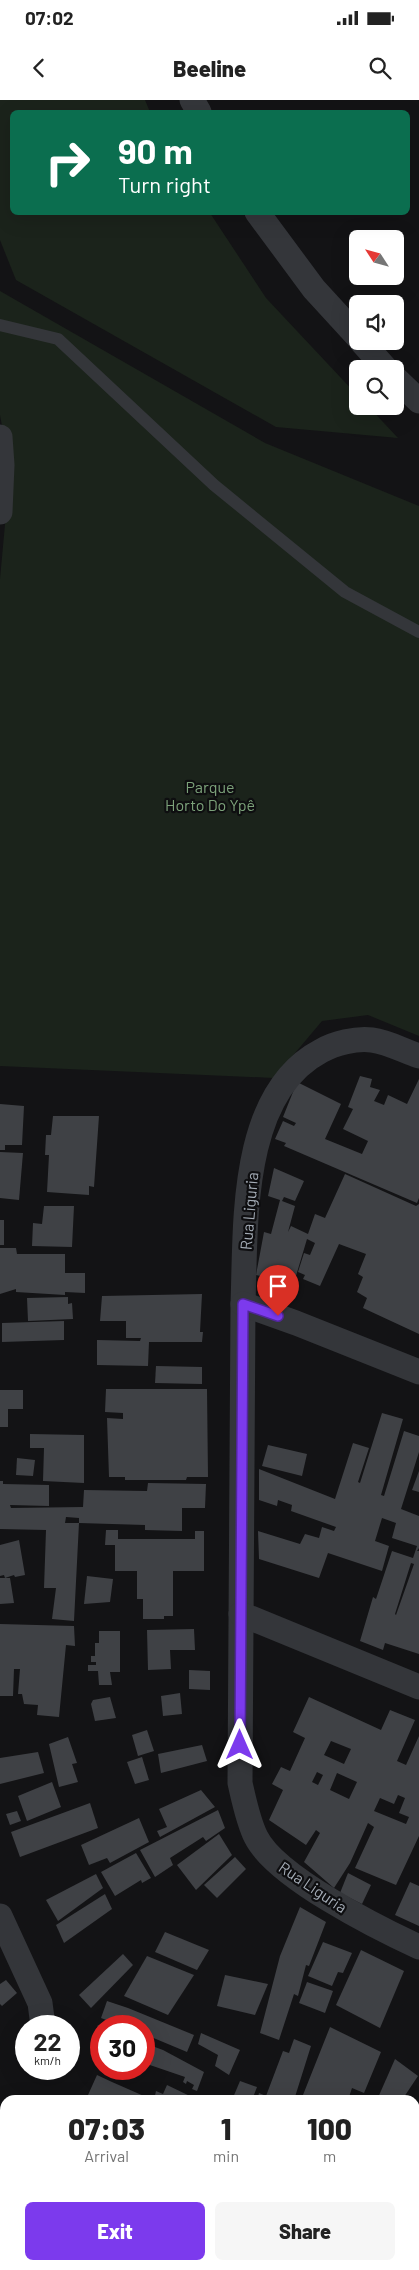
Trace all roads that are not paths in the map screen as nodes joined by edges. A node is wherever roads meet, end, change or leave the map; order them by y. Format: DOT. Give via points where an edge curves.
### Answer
graph roads {
  1 [pos="259,215"];
  2 [pos="0,325"];
  3 [pos="349,327"];
  4 [pos="369,350"];
  5 [pos="378,360"];
  6 [pos="404,387"];
  7 [pos="419,401"];
  8 [pos="0,437"];
  9 [pos="0,512"];
  10 [pos="419,632"];
  11 [pos="419,1056"];
  12 [pos="243,1304"];
  13 [pos="419,1372"];
  14 [pos="242,1614"];
  15 [pos="419,1687"];
  16 [pos="0,1916"];
  17 [pos="419,1947"];
  18 [pos="42,2015"];
  1 -- 3 [label="street" via="314,289"];
  2 -- 10 [label="lane" via="58,338 214,485 345,592"];
  4 -- 5 [label="street"];
  6 -- 7 [label="street"];
  8 -- 9 [label="street"];
  11 -- 12 [label="street, Rua Liguria" via="373,1040 361,1040 333,1045 312,1056 287,1077 269,1107 254,1154"];
  12 -- 13 [label="street"];
  12 -- 14 [label="street, Rua Liguria"];
  14 -- 15 [label="street"];
  14 -- 17 [label="street, Rua Liguria" via="240,1782 256,1838 276,1863 368,1924"];
  16 -- 18 [label="street" via="40,2003"];
}
